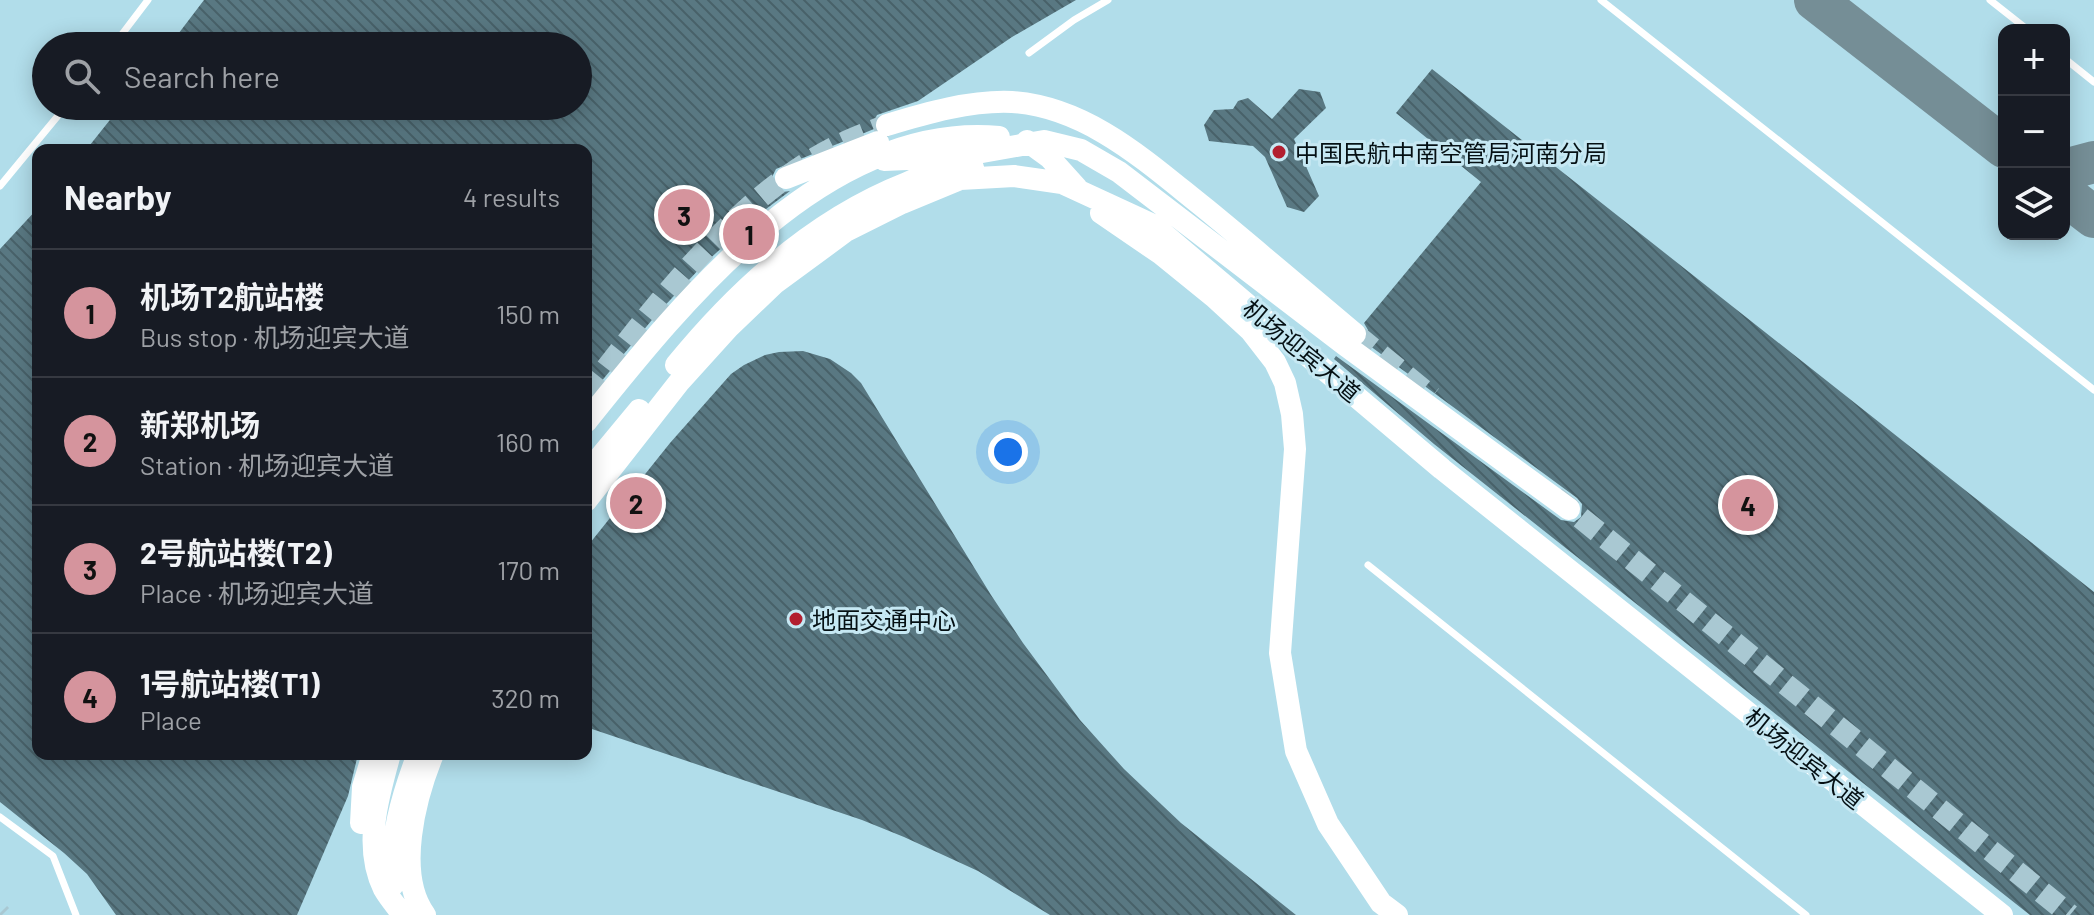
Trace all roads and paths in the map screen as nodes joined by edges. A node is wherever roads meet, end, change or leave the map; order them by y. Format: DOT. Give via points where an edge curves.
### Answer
graph roads {
  1 [pos="148,0"];
  2 [pos="1108,0"];
  3 [pos="1601,0"];
  4 [pos="1990,0"];
  5 [pos="2020,24"];
  6 [pos="124,32"];
  7 [pos="1029,53"];
  8 [pos="2070,63"];
  9 [pos="2094,82"];
  10 [pos="54,120"];
  11 [pos="887,125"];
  12 [pos="1044,141"];
  13 [pos="35,144"];
  14 [pos="32,147"];
  15 [pos="994,148"];
  16 [pos="954,157"];
  17 [pos="867,161"];
  18 [pos="786,178"];
  19 [pos="0,186"];
  20 [pos="902,203"];
  21 [pos="1094,207"];
  22 [pos="1153,225"];
  23 [pos="1355,334"];
  24 [pos="2094,390"];
  25 [pos="592,415"];
  26 [pos="592,467"];
  27 [pos="592,493"];
  28 [pos="1569,509"];
  29 [pos="1368,565"];
  30 [pos="371,760"];
  31 [pos="388,760"];
  32 [pos="416,760"];
  33 [pos="431,760"];
  34 [pos="0,817"];
  35 [pos="1389,909"];
  36 [pos="76,915"];
  37 [pos="386,915"];
  38 [pos="400,915"];
  39 [pos="425,915"];
  40 [pos="1806,915"];
  41 [pos="2002,915"];
  1 -- 6 [label="lane"];
  2 -- 7 [label="lane"];
  3 -- 24 [label="lane"];
  4 -- 5 [label="lane"];
  8 -- 9 [label="lane"];
  10 -- 13 [label="lane"];
  11 -- 23 [label="main road" via="945,110 1010,102 1084,121 1132,150"];
  12 -- 15 [label="main road"];
  12 -- 17 [label="main road" via="989,136 917,141"];
  12 -- 28 [label="main road" via="1081,150 1119,172"];
  14 -- 19 [label="lane"];
  15 -- 16 [label="main road"];
  15 -- 22 [label="main road" via="1036,155 1074,170"];
  16 -- 17 [label="main road"];
  16 -- 20 [label="main road"];
  17 -- 25 [label="main road" via="788,209 743,246 695,293"];
  18 -- 21 [label="main road" via="893,136 984,125 1022,137 1049,157"];
  20 -- 22 [label="main road, 机场迎宾大道" via="960,179 1014,176 1062,183"];
  20 -- 27 [label="main road, 机场迎宾大道" via="846,231 774,284 680,381"];
  21 -- 26 [label="main road" via="1041,181 987,168 939,170 887,190 817,230 752,283 703,332"];
  21 -- 35 [label="main road" via="1161,254 1251,331 1285,383 1295,449 1280,653 1296,751 1328,824"];
  22 -- 41 [label="main road, 机场迎宾大道" via="1442,469"];
  29 -- 40 [label="lane"];
  30 -- 37 [label="main road" via="361,820 367,867"];
  31 -- 38 [label="main road" via="375,806 375,857 384,889"];
  32 -- 38 [label="main road" via="391,853"];
  33 -- 39 [label="main road" via="412,833 409,874"];
  34 -- 36 [label="lane" via="53,856"];
}
